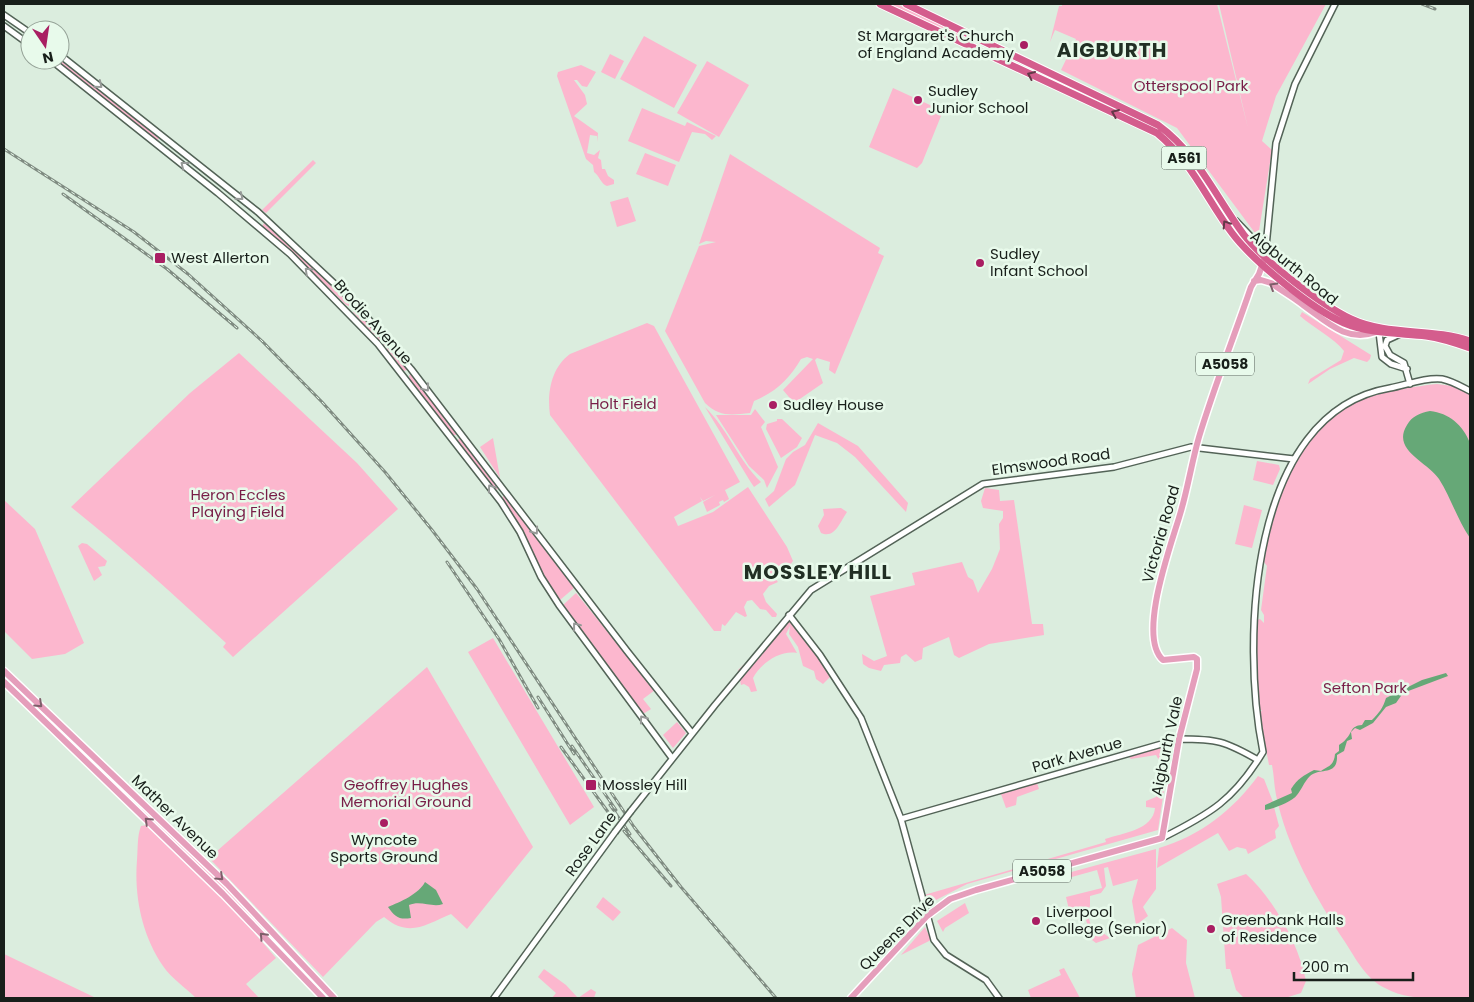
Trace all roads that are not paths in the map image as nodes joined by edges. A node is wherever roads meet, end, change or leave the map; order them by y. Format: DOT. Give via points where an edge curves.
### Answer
graph roads {
  1 [pos="880,4"];
  2 [pos="906,4"];
  3 [pos="1334,4"];
  4 [pos="4,15"];
  5 [pos="4,26"];
  6 [pos="20,26"];
  7 [pos="20,38"];
  8 [pos="70,63"];
  9 [pos="64,70"];
  10 [pos="165,138"];
  11 [pos="159,146"];
  12 [pos="1236,221"];
  13 [pos="1265,237"];
  14 [pos="1261,258"];
  15 [pos="1254,280"];
  16 [pos="1377,332"];
  17 [pos="1401,334"];
  18 [pos="1470,341"];
  19 [pos="1470,348"];
  20 [pos="1406,369"];
  21 [pos="1410,384"];
  22 [pos="1470,391"];
  23 [pos="1196,447"];
  24 [pos="1294,459"];
  25 [pos="789,615"];
  26 [pos="1197,659"];
  27 [pos="4,671"];
  28 [pos="4,682"];
  29 [pos="692,733"];
  30 [pos="1179,738"];
  31 [pos="672,758"];
  32 [pos="1258,760"];
  33 [pos="901,819"];
  34 [pos="1162,838"];
  35 [pos="927,916"];
  36 [pos="324,987"];
  37 [pos="317,992"];
  38 [pos="323,998"];
  39 [pos="334,998"];
  40 [pos="494,998"];
  41 [pos="851,998"];
  42 [pos="999,998"];
  14 -- 1 [label="highway, Aigburth Road / A561, one-way" via="1233,234 1179,152 1158,133"];
  2 -- 12 [label="highway, Aigburth Road / A561" via="1158,125 1192,156"];
  3 -- 13 [label="street" via="1303,64 1284,115 1276,143"];
  4 -- 6 [label="street"];
  5 -- 7 [label="street"];
  8 -- 10 [label="street, Brodie Avenue, one-way"];
  9 -- 11 [label="street, Brodie Avenue"];
  10 -- 11 [label="street"];
  10 -- 29 [label="street, Brodie Avenue, one-way" via="258,212 316,265 382,334 505,488"];
  31 -- 11 [label="street, Brodie Avenue, one-way" via="559,605 496,495 378,344 290,254"];
  12 -- 13 [label="street" via="1254,240"];
  12 -- 14 [label="highway, Aigburth Road / A561"];
  13 -- 14 [label="street"];
  14 -- 15 [label="main road, A5058"];
  14 -- 16 [label="highway, Aigburth Road / A561" via="1334,318"];
  14 -- 18 [label="highway, Aigburth Road / A561" via="1353,320 1378,327 1444,333"];
  16 -- 15 [label="main road, one-way" via="1354,336 1339,331 1271,283"];
  15 -- 23 [label="main road, A5058"];
  16 -- 17 [label="highway, Aigburth Road / A561"];
  16 -- 20 [label="street" via="1382,357 1390,364"];
  17 -- 19 [label="highway, Aigburth Road / A561" via="1444,339"];
  17 -- 20 [label="street" via="1387,340 1385,346 1390,355 1404,363"];
  20 -- 21 [label="street"];
  21 -- 22 [label="street" via="1442,379"];
  21 -- 24 [label="street" via="1358,396 1332,413"];
  23 -- 24 [label="street, Elmswood Road"];
  23 -- 25 [label="street, Elmswood Road" via="1114,467 983,484 811,590"];
  23 -- 26 [label="main road, Victoria Road / A5058" via="1159,582 1154,629 1160,658"];
  24 -- 32 [label="street" via="1278,494 1266,535 1254,613 1254,700 1262,752"];
  25 -- 29 [label="street, Rose Lane"];
  25 -- 33 [label="street" via="857,708"];
  26 -- 30 [label="main road, Aigburth Vale / A5058"];
  27 -- 36 [label="main road, Mather Avenue, one-way" via="226,884"];
  37 -- 28 [label="main road, Mather Avenue, one-way" via="223,894"];
  29 -- 31 [label="street, Rose Lane"];
  30 -- 32 [label="street, Park Avenue" via="1212,739 1233,745"];
  30 -- 33 [label="street, Park Avenue"];
  30 -- 34 [label="main road, Aigburth Vale / A5058"];
  31 -- 40 [label="street, Rose Lane, bridge"];
  32 -- 34 [label="street, Queens Drive" via="1225,801 1206,816"];
  33 -- 35 [label="street"];
  34 -- 35 [label="main road, Queens Drive / A5058" via="962,894"];
  35 -- 41 [label="main road, Queens Drive / A5058"];
  35 -- 42 [label="street" via="934,940 946,955 986,980"];
  36 -- 37 [label="main road"];
  36 -- 39 [label="main road, Mather Avenue"];
  37 -- 38 [label="main road, Mather Avenue"];
}
